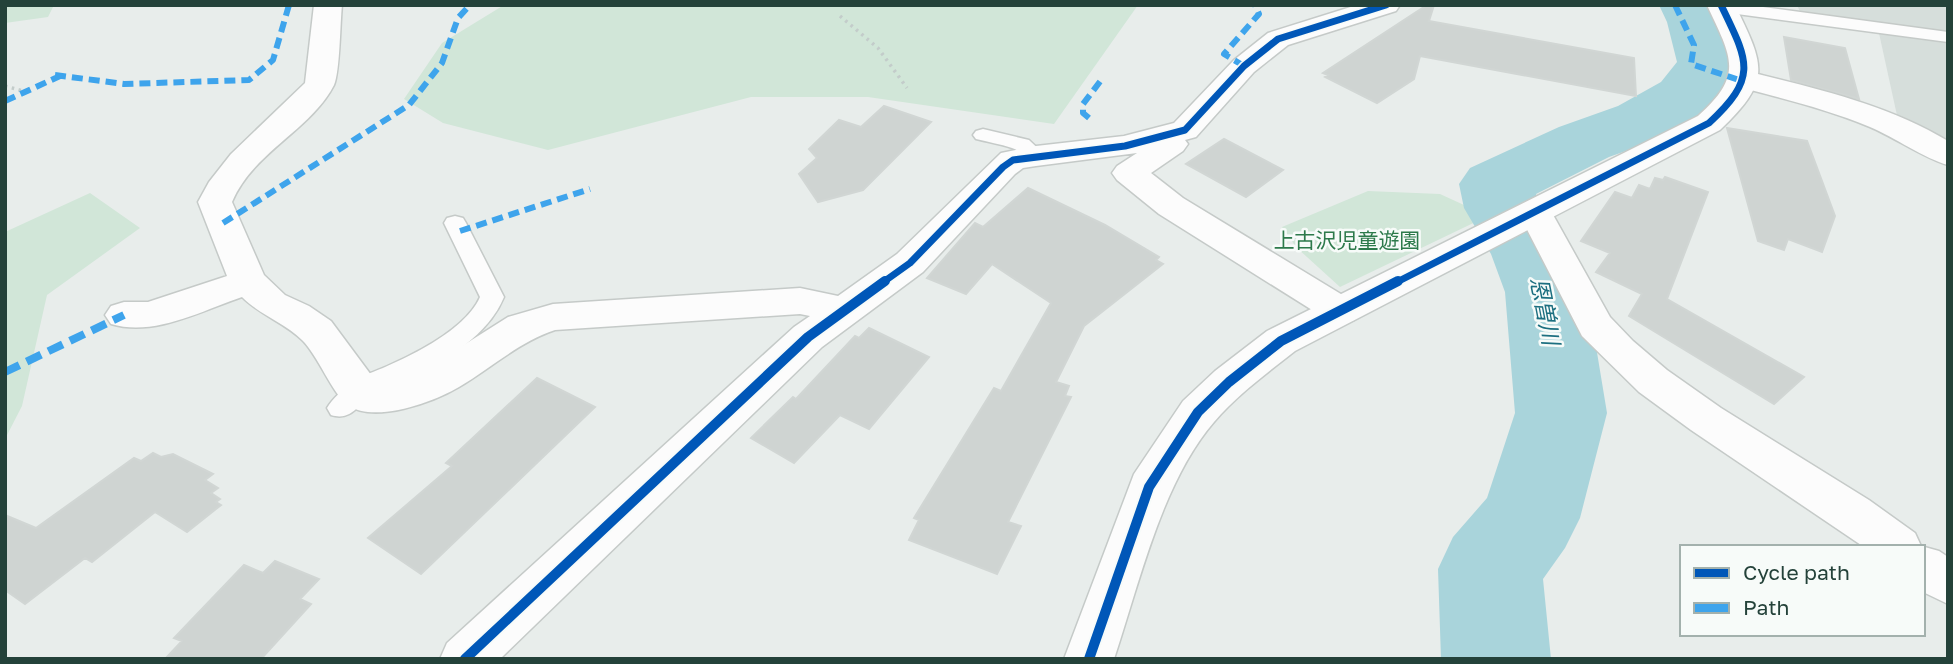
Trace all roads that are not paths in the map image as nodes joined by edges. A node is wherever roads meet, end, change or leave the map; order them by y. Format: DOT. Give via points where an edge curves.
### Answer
graph roads {
  1 [pos="328,5"];
  2 [pos="1386,5"];
  3 [pos="1721,6"];
  4 [pos="1948,37"];
  5 [pos="1746,80"];
  6 [pos="1185,130"];
  7 [pos="983,135"];
  8 [pos="1948,155"];
  9 [pos="1037,156"];
  10 [pos="1519,220"];
  11 [pos="454,223"];
  12 [pos="248,282"];
  13 [pos="1341,312"];
  14 [pos="839,313"];
  15 [pos="124,315"];
  16 [pos="353,396"];
  17 [pos="1896,545"];
  18 [pos="1925,566"];
  19 [pos="1948,583"];
  20 [pos="466,659"];
  21 [pos="1088,659"];
  1 -- 12 [label="street" via="320,83 218,191 215,202"];
  2 -- 6 [label="street" via="1278,38 1244,66"];
  3 -- 4 [label="lane"];
  3 -- 5 [label="street" via="1741,46"];
  5 -- 8 [label="street" via="1841,106"];
  5 -- 10 [label="street" via="1728,107 1709,123"];
  6 -- 9 [label="street" via="1125,146"];
  6 -- 13 [label="street" via="1129,173 1171,206"];
  7 -- 9 [label="lane" via="1022,144"];
  9 -- 14 [label="street" via="1013,160 1003,167 910,263"];
  10 -- 13 [label="street"];
  10 -- 17 [label="street" via="1596,326 1653,381"];
  11 -- 16 [label="lane" via="492,297 487,312 430,358"];
  12 -- 15 [label="street" via="149,315"];
  12 -- 16 [label="street" via="272,304 317,331"];
  13 -- 21 [label="street" via="1281,341 1198,412 1149,487"];
  14 -- 16 [label="street" via="800,301 553,317 522,327 421,387 376,399"];
  14 -- 20 [label="street"];
  18 -- 19 [label="street"];
}
